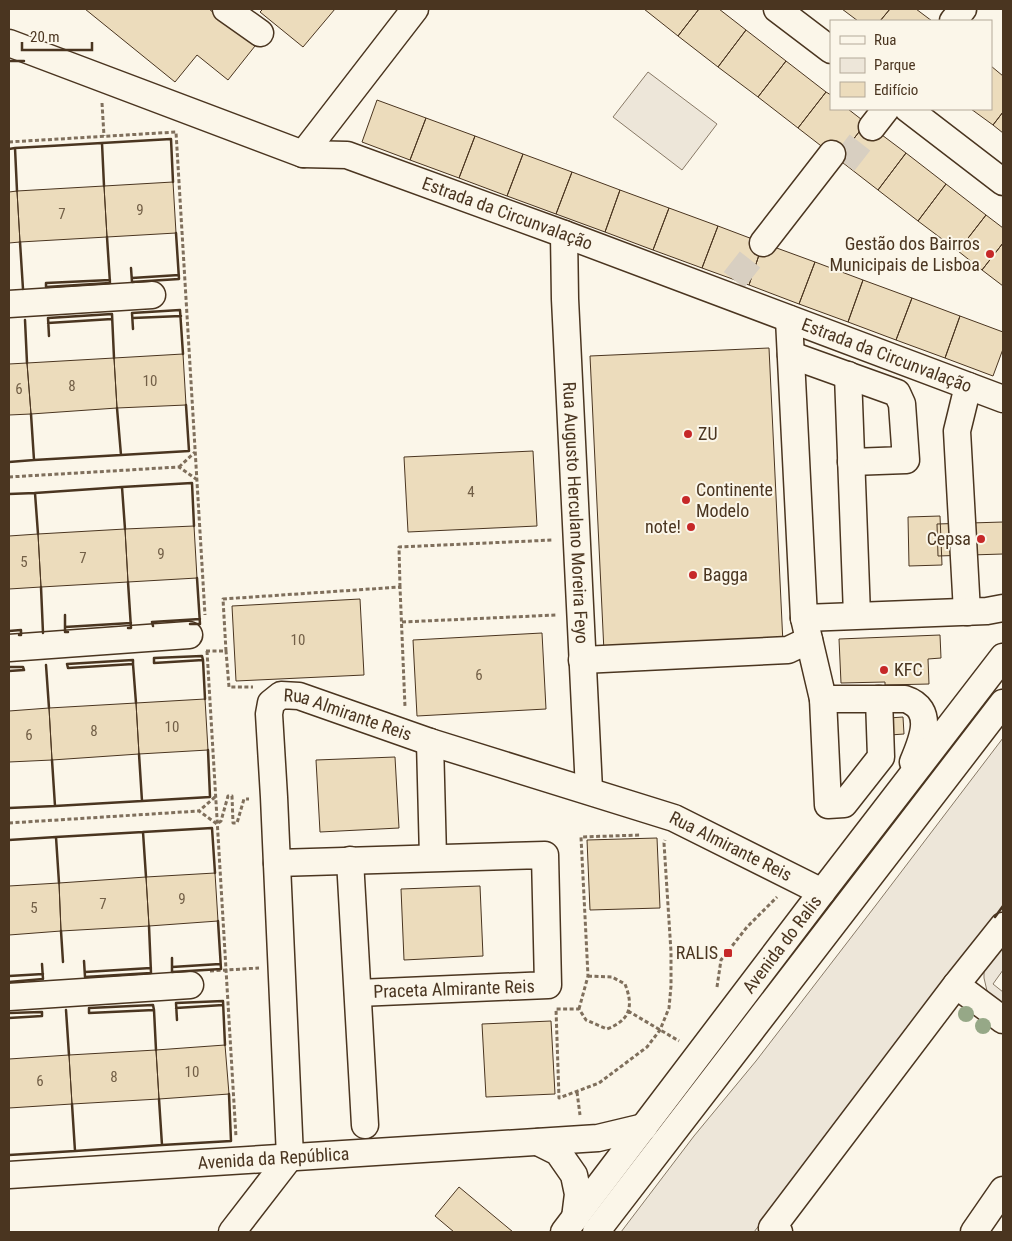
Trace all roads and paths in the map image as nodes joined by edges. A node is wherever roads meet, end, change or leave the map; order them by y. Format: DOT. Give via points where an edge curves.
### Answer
graph roads {
  1 [pos="226,9"];
  2 [pos="415,9"];
  3 [pos="777,9"];
  4 [pos="944,9"];
  5 [pos="964,9"];
  6 [pos="937,20"];
  7 [pos="954,20"];
  8 [pos="260,33"];
  9 [pos="9,42"];
  10 [pos="830,49"];
  11 [pos="909,110"];
  12 [pos="176,132"];
  13 [pos="9,142"];
  14 [pos="303,154"];
  15 [pos="838,159"];
  16 [pos="1003,182"];
  17 [pos="564,234"];
  18 [pos="771,245"];
  19 [pos="152,295"];
  20 [pos="9,304"];
  21 [pos="789,319"];
  22 [pos="792,355"];
  23 [pos="848,375"];
  24 [pos="968,386"];
  25 [pos="1003,399"];
  26 [pos="195,452"];
  27 [pos="851,462"];
  28 [pos="180,467"];
  29 [pos="9,477"];
  30 [pos="196,479"];
  31 [pos="576,539"];
  32 [pos="400,587"];
  33 [pos="1003,608"];
  34 [pos="967,612"];
  35 [pos="579,613"];
  36 [pos="857,615"];
  37 [pos="402,622"];
  38 [pos="807,629"];
  39 [pos="198,644"];
  40 [pos="9,648"];
  41 [pos="226,651"];
  42 [pos="1003,658"];
  43 [pos="582,660"];
  44 [pos="281,695"];
  45 [pos="823,699"];
  46 [pos="879,699"];
  47 [pos="1003,703"];
  48 [pos="406,732"];
  49 [pos="430,742"];
  50 [pos="902,788"];
  51 [pos="589,790"];
  52 [pos="215,797"];
  53 [pos="244,799"];
  54 [pos="199,811"];
  55 [pos="9,822"];
  56 [pos="649,834"];
  57 [pos="668,834"];
  58 [pos="434,857"];
  59 [pos="350,860"];
  60 [pos="277,863"];
  61 [pos="770,891"];
  62 [pos="822,892"];
  63 [pos="1003,926"];
  64 [pos="250,968"];
  65 [pos="225,970"];
  66 [pos="588,976"];
  67 [pos="190,985"];
  68 [pos="956,985"];
  69 [pos="358,993"];
  70 [pos="716,994"];
  71 [pos="9,997"];
  72 [pos="579,1009"];
  73 [pos="628,1012"];
  74 [pos="1003,1020"];
  75 [pos="660,1030"];
  76 [pos="683,1043"];
  77 [pos="577,1092"];
  78 [pos="584,1119"];
  79 [pos="235,1125"];
  80 [pos="365,1125"];
  81 [pos="644,1127"];
  82 [pos="235,1136"];
  83 [pos="538,1142"];
  84 [pos="290,1157"];
  85 [pos="9,1175"];
  86 [pos="1003,1190"];
  87 [pos="579,1227"];
  88 [pos="773,1231"];
  89 [pos="232,1232"];
  90 [pos="974,1232"];
  1 -- 8 [label="street"];
  2 -- 14 [label="street"];
  3 -- 10 [label="street"];
  4 -- 6 [label="street"];
  5 -- 7 [label="street"];
  9 -- 14 [label="street, Estrada da Circunvalação"];
  11 -- 16 [label="street"];
  12 -- 13 [label="path"];
  14 -- 17 [label="street, Estrada da Circunvalação" via="347,155"];
  15 -- 18 [label="street"];
  17 -- 21 [label="street, Estrada da Circunvalação" via="736,289"];
  17 -- 31 [label="street, Rua Augusto Herculano Moreira Feyo"];
  19 -- 20 [label="street"];
  21 -- 22 [label="street"];
  21 -- 24 [label="street, Estrada da Circunvalação"];
  22 -- 23 [label="street"];
  22 -- 38 [label="street"];
  23 -- 27 [label="street"];
  23 -- 27 [label="street" via="900,396 906,460"];
  24 -- 25 [label="street, Estrada da Circunvalação"];
  24 -- 34 [label="street" via="957,430"];
  26 -- 28 [label="path"];
  27 -- 36 [label="street"];
  28 -- 29 [label="path"];
  28 -- 30 [label="path"];
  31 -- 32 [label="path" via="399,547"];
  31 -- 35 [label="street, Rua Augusto Herculano Moreira Feyo"];
  32 -- 37 [label="path"];
  32 -- 41 [label="path" via="223,599"];
  33 -- 34 [label="street"];
  34 -- 36 [label="street"];
  35 -- 37 [label="path"];
  35 -- 43 [label="street, Rua Augusto Herculano Moreira Feyo"];
  36 -- 38 [label="street"];
  37 -- 48 [label="path"];
  38 -- 43 [label="street" via="788,650"];
  38 -- 45 [label="street"];
  39 -- 40 [label="street"];
  39 -- 41 [label="path"];
  41 -- 44 [label="path" via="229,686 272,687"];
  42 -- 50 [label="street, Avenida do Ralis"];
  43 -- 51 [label="street, Rua Augusto Herculano Moreira Feyo"];
  44 -- 48 [label="street, Rua Almirante Reis" via="299,696"];
  44 -- 60 [label="street, Rua Almirante Reis" via="271,703 269,714"];
  45 -- 46 [label="street"];
  45 -- 46 [label="street" via="828,805 844,804 881,757"];
  46 -- 50 [label="street" via="914,702 920,709 925,726 923,740"];
  47 -- 87 [label="street, Avenida do Ralis"];
  48 -- 49 [label="street, Rua Almirante Reis"];
  49 -- 51 [label="street, Rua Almirante Reis"];
  49 -- 58 [label="street"];
  50 -- 62 [label="street, Avenida do Ralis"];
  51 -- 62 [label="street, Rua Almirante Reis" via="674,818"];
  52 -- 54 [label="path"];
  53 -- 54 [label="path" via="237,823 233,823 232,796 228,796 221,821 217,824"];
  54 -- 55 [label="path"];
  56 -- 66 [label="path" via="580,837"];
  57 -- 75 [label="path" via="664,843 671,986 669,1008"];
  58 -- 59 [label="street, Praceta Almirante Reis"];
  58 -- 69 [label="street, Praceta Almirante Reis" via="545,855 548,985"];
  59 -- 60 [label="street, Praceta Almirante Reis"];
  59 -- 69 [label="street, Praceta Almirante Reis"];
  60 -- 84 [label="street, Rua Almirante Reis"];
  61 -- 70 [label="path" via="778,896 747,927 721,960"];
  62 -- 81 [label="street, Avenida do Ralis"];
  63 -- 68 [label="street"];
  64 -- 65 [label="path"];
  66 -- 72 [label="path"];
  66 -- 73 [label="path" via="612,977 625,984 629,996"];
  67 -- 71 [label="street"];
  68 -- 74 [label="street"];
  68 -- 88 [label="street"];
  69 -- 80 [label="street, Praceta Almirante Reis"];
  72 -- 73 [label="path" via="586,1020 607,1028 620,1024"];
  72 -- 77 [label="path" via="556,1009 559,1098"];
  73 -- 75 [label="path"];
  75 -- 76 [label="path"];
  75 -- 77 [label="path" via="647,1047 620,1069"];
  77 -- 78 [label="path" via="580,1120"];
  79 -- 82 [label="path"];
  81 -- 83 [label="street, Avenida da República" via="598,1138"];
  81 -- 87 [label="street, Avenida do Ralis"];
  83 -- 84 [label="street, Avenida da República"];
  83 -- 87 [label="street" via="558,1152 574,1174"];
  84 -- 85 [label="street, Avenida da República"];
  84 -- 89 [label="street"];
  86 -- 90 [label="street"];
}
